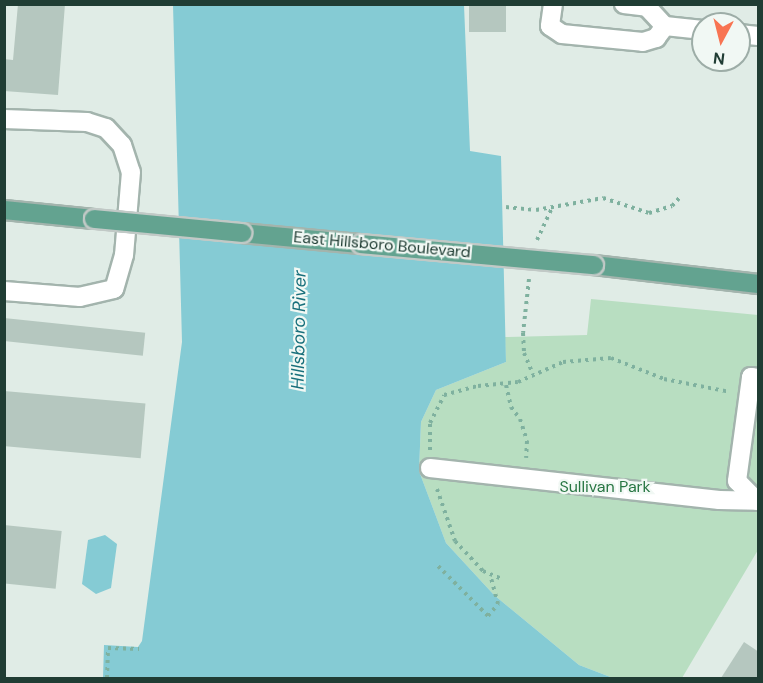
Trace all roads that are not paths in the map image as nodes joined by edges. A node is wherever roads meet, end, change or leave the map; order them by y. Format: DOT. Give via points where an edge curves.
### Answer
graph roads {
  1 [pos="553,4"];
  2 [pos="624,4"];
  3 [pos="665,26"];
  4 [pos="691,29"];
  5 [pos="4,119"];
  6 [pos="4,210"];
  7 [pos="759,284"];
  8 [pos="4,291"];
  9 [pos="759,378"];
  10 [pos="430,468"];
  11 [pos="758,501"];
  1 -- 3 [label="street" via="550,26 562,34 643,42 656,38"];
  2 -- 3 [label="street" via="647,7"];
  3 -- 4 [label="street"];
  5 -- 8 [label="street" via="87,122 106,128 122,145 131,172 124,255 114,289 80,297"];
  6 -- 7 [label="main road, East Hillsboro Boulevard, bridge"];
  9 -- 11 [label="street" via="751,377 737,481"];
  10 -- 11 [label="street"];
}
